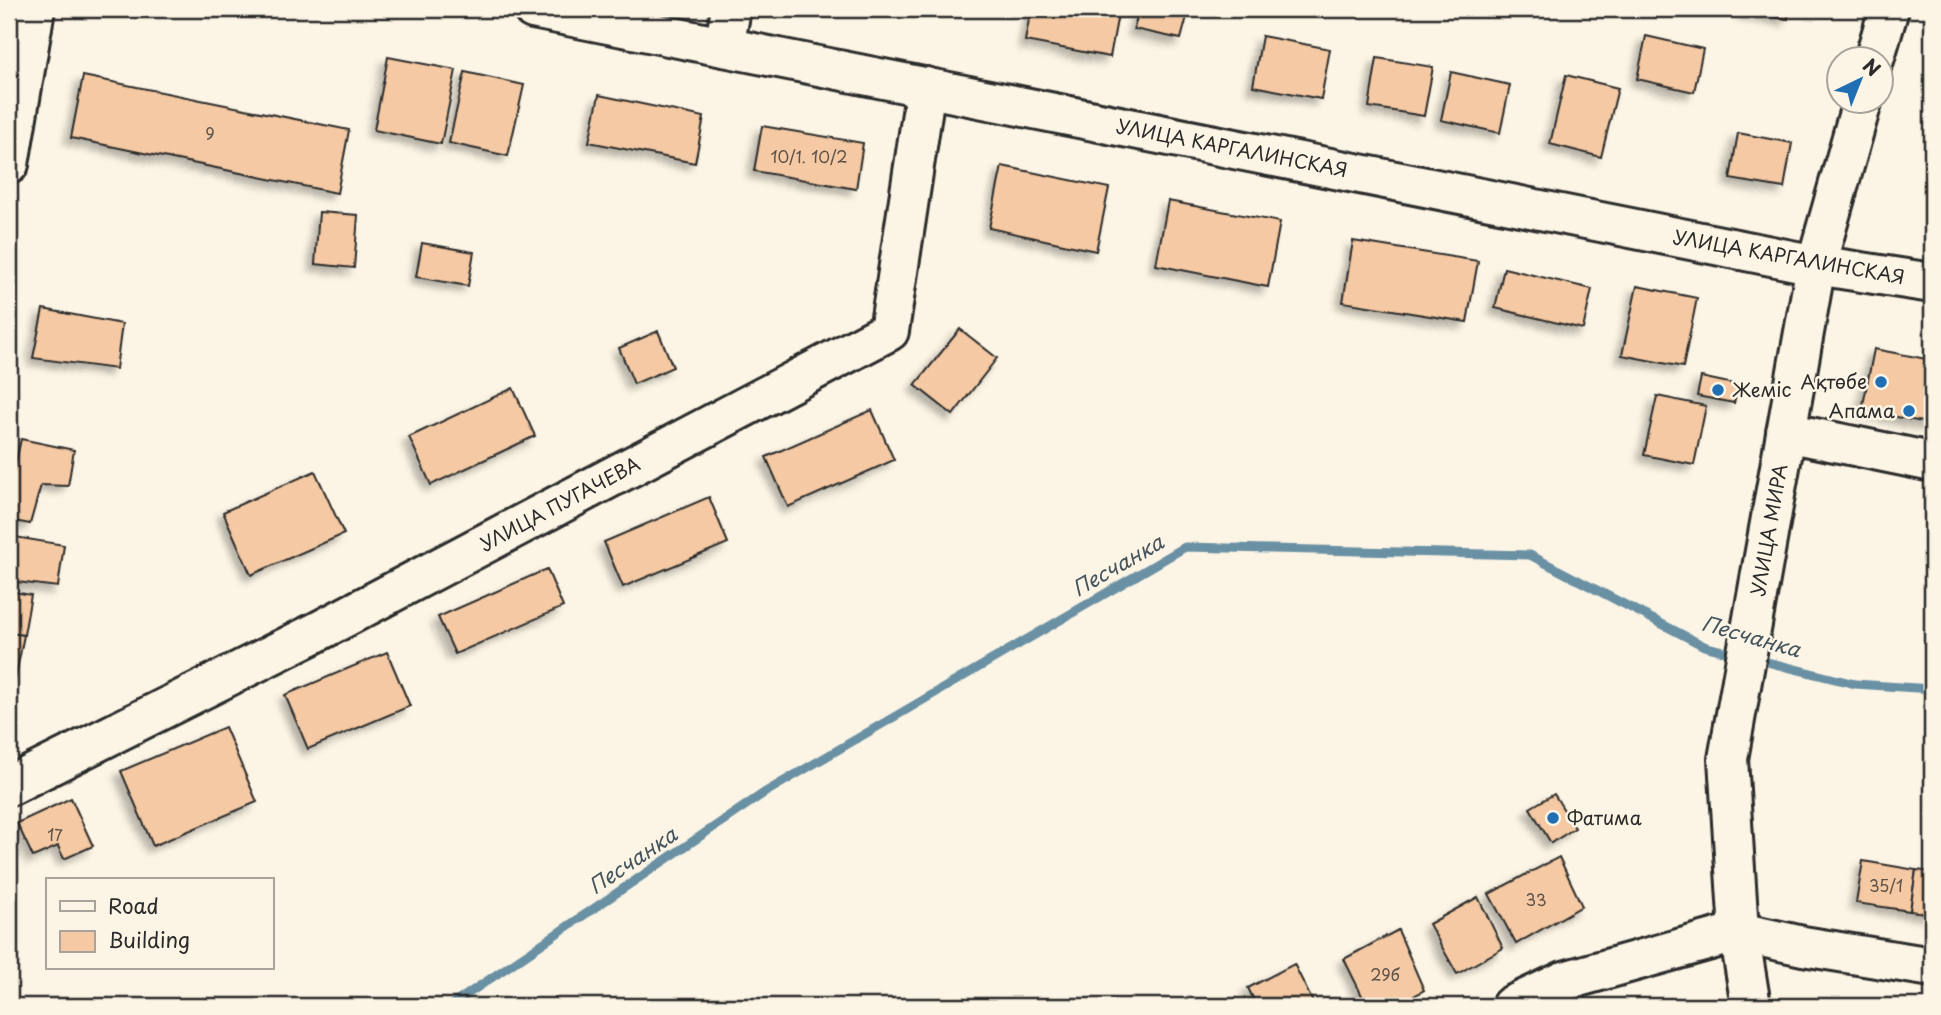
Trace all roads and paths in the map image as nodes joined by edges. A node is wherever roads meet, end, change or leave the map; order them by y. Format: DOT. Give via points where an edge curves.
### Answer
graph roads {
  1 [pos="35,9"];
  2 [pos="533,9"];
  3 [pos="731,9"];
  4 [pos="1889,9"];
  5 [pos="1878,46"];
  6 [pos="724,47"];
  7 [pos="926,87"];
  8 [pos="1859,116"];
  9 [pos="9,164"];
  10 [pos="1816,265"];
  11 [pos="1932,283"];
  12 [pos="1786,432"];
  13 [pos="1932,462"];
  14 [pos="9,786"];
  15 [pos="1739,932"];
  16 [pos="1932,967"];
  17 [pos="1511,1006"];
  18 [pos="1751,1006"];
  1 -- 9 [label="street"];
  2 -- 6 [label="street, УЛИЦА КАРГАЛИНСКАЯ"];
  3 -- 6 [label="street"];
  4 -- 5 [label="street"];
  6 -- 7 [label="street, УЛИЦА КАРГАЛИНСКАЯ"];
  7 -- 10 [label="street, УЛИЦА КАРГАЛИНСКАЯ"];
  7 -- 14 [label="street, УЛИЦА ПУГАЧЕВА" via="889,331 317,632"];
  8 -- 10 [label="street, УЛИЦА МИРА"];
  10 -- 11 [label="street, УЛИЦА КАРГАЛИНСКАЯ"];
  10 -- 12 [label="street, УЛИЦА МИРА"];
  12 -- 13 [label="street"];
  12 -- 15 [label="street, УЛИЦА МИРА" via="1728,759"];
  15 -- 16 [label="street"];
  15 -- 17 [label="street" via="1564,981"];
  15 -- 18 [label="street, УЛИЦА МИРА"];
}
